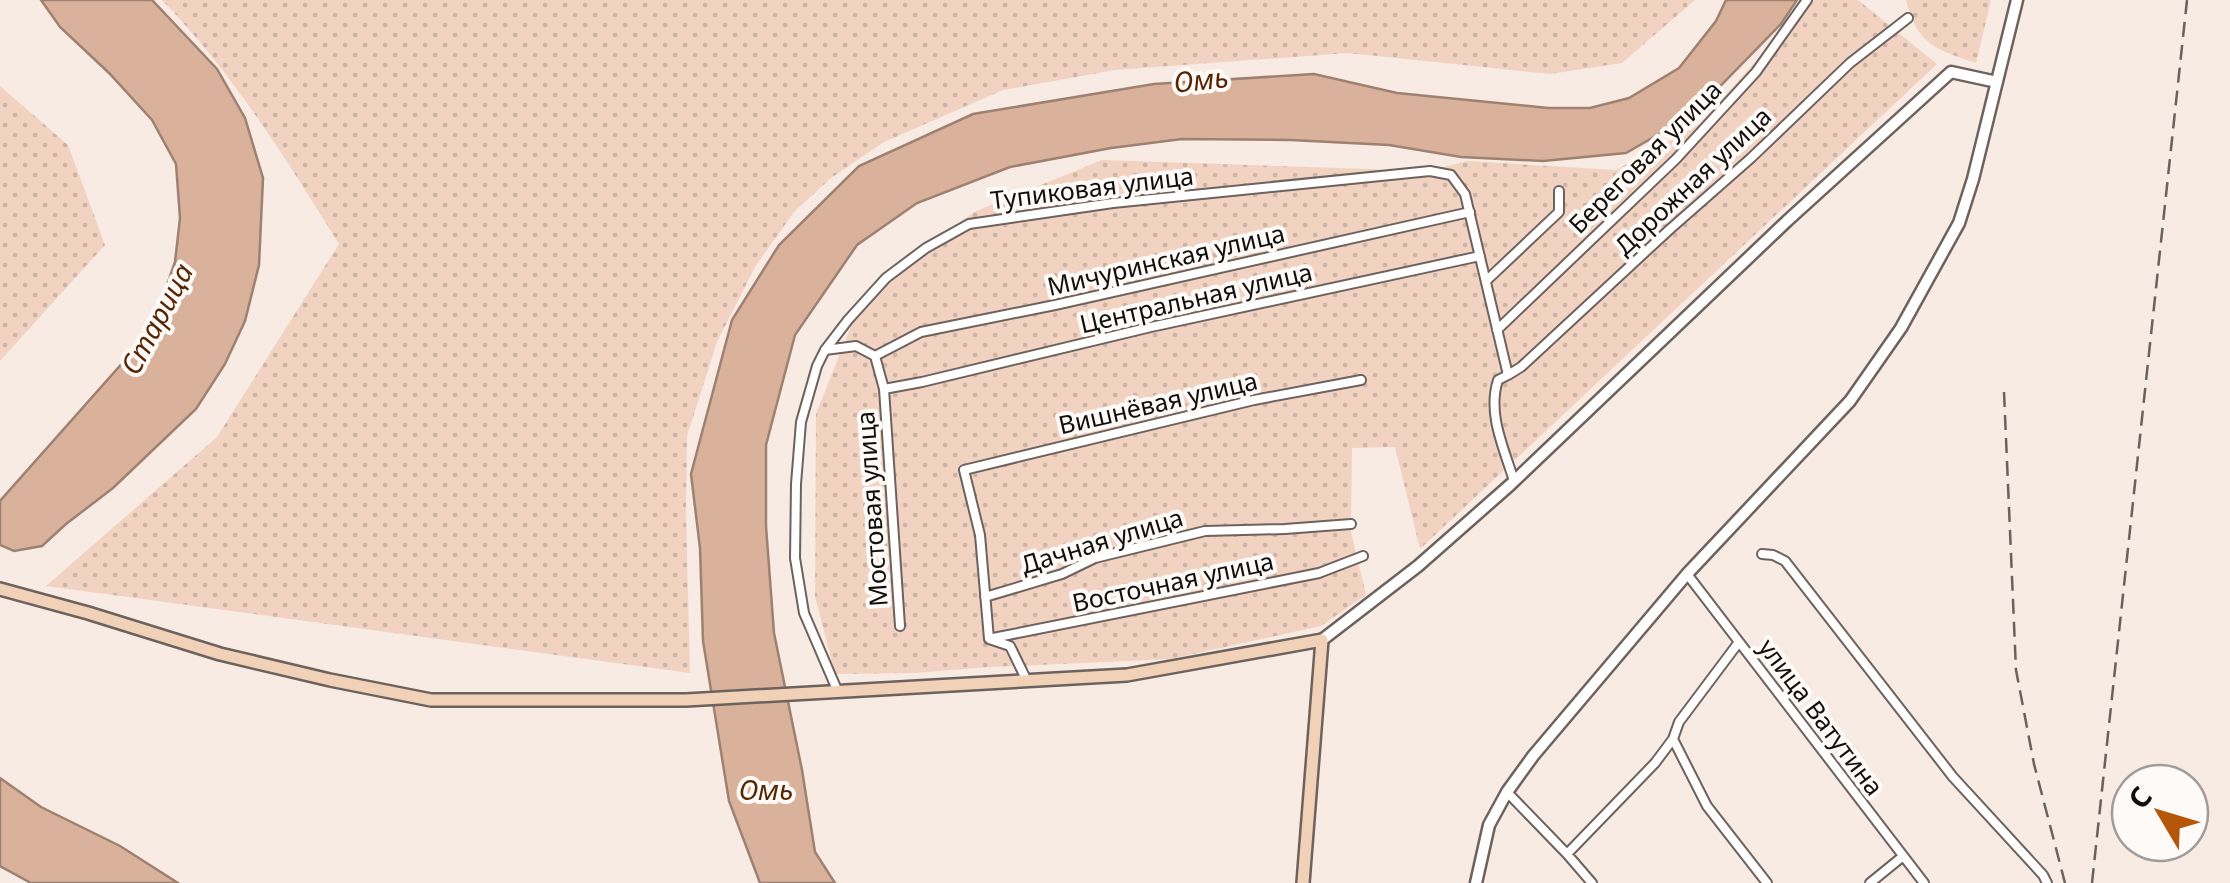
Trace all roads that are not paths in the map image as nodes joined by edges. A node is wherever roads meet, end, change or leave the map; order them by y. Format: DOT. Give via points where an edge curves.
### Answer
graph roads {
  1 [pos="1807,0"];
  2 [pos="2017,0"];
  3 [pos="1908,18"];
  4 [pos="1998,82"];
  5 [pos="1558,191"];
  6 [pos="1470,212"];
  7 [pos="1480,256"];
  8 [pos="1486,282"];
  9 [pos="1497,330"];
  10 [pos="825,350"];
  11 [pos="876,356"];
  12 [pos="1508,375"];
  13 [pos="1361,380"];
  14 [pos="884,389"];
  15 [pos="1514,481"];
  16 [pos="1351,524"];
  17 [pos="1762,554"];
  18 [pos="1363,556"];
  19 [pos="1687,574"];
  20 [pos="0,590"];
  21 [pos="985,597"];
  22 [pos="900,626"];
  23 [pos="989,639"];
  24 [pos="1322,640"];
  25 [pos="1738,642"];
  26 [pos="1027,681"];
  27 [pos="835,692"];
  28 [pos="1673,739"];
  29 [pos="1508,792"];
  30 [pos="1568,854"];
  31 [pos="1902,857"];
  32 [pos="1302,883"];
  33 [pos="1476,883"];
  34 [pos="1592,883"];
  35 [pos="1767,883"];
  36 [pos="1870,883"];
  37 [pos="1924,883"];
  38 [pos="2047,883"];
  1 -- 9 [label="street, Береговая улица" via="1756,72 1676,160"];
  2 -- 4 [label="street"];
  3 -- 12 [label="street, Дорожная улица" via="1835,76"];
  4 -- 15 [label="street" via="1951,72"];
  4 -- 19 [label="street" via="1959,223 1900,328 1850,401"];
  5 -- 8 [label="street" via="1559,212"];
  6 -- 7 [label="street"];
  6 -- 10 [label="street, Тупиковая улица" via="1451,175 1430,171 968,224 886,278"];
  6 -- 11 [label="street, Мичуринская улица" via="920,332"];
  7 -- 8 [label="street"];
  7 -- 14 [label="street, Центральная улица"];
  8 -- 9 [label="street"];
  9 -- 12 [label="street"];
  10 -- 11 [label="street" via="856,346"];
  10 -- 27 [label="street, Тупиковая улица" via="801,422 796,558 804,613"];
  11 -- 14 [label="street, Мостовая улица"];
  12 -- 15 [label="street" via="1498,380 1492,399"];
  13 -- 21 [label="street, Вишнёвая улица" via="964,470 980,535"];
  14 -- 22 [label="street, Мостовая улица"];
  15 -- 24 [label="street"];
  16 -- 21 [label="street, Дачная улица" via="1205,531 1095,558"];
  17 -- 38 [label="street" via="1784,561 1953,777"];
  18 -- 23 [label="street, Восточная улица" via="1319,573"];
  19 -- 25 [label="street, улица Ватутина"];
  19 -- 29 [label="street"];
  20 -- 27 [label="main road" via="220,654 431,700 686,700"];
  21 -- 23 [label="street"];
  23 -- 26 [label="street" via="1010,646"];
  24 -- 26 [label="main road" via="1127,674"];
  24 -- 32 [label="main road"];
  25 -- 28 [label="street"];
  25 -- 31 [label="street, улица Ватутина"];
  26 -- 27 [label="main road"];
  28 -- 30 [label="street"];
  28 -- 35 [label="street" via="1707,806"];
  29 -- 30 [label="street"];
  29 -- 33 [label="street" via="1488,825"];
  30 -- 34 [label="street"];
  31 -- 36 [label="street"];
  31 -- 37 [label="street, улица Ватутина"];
}
